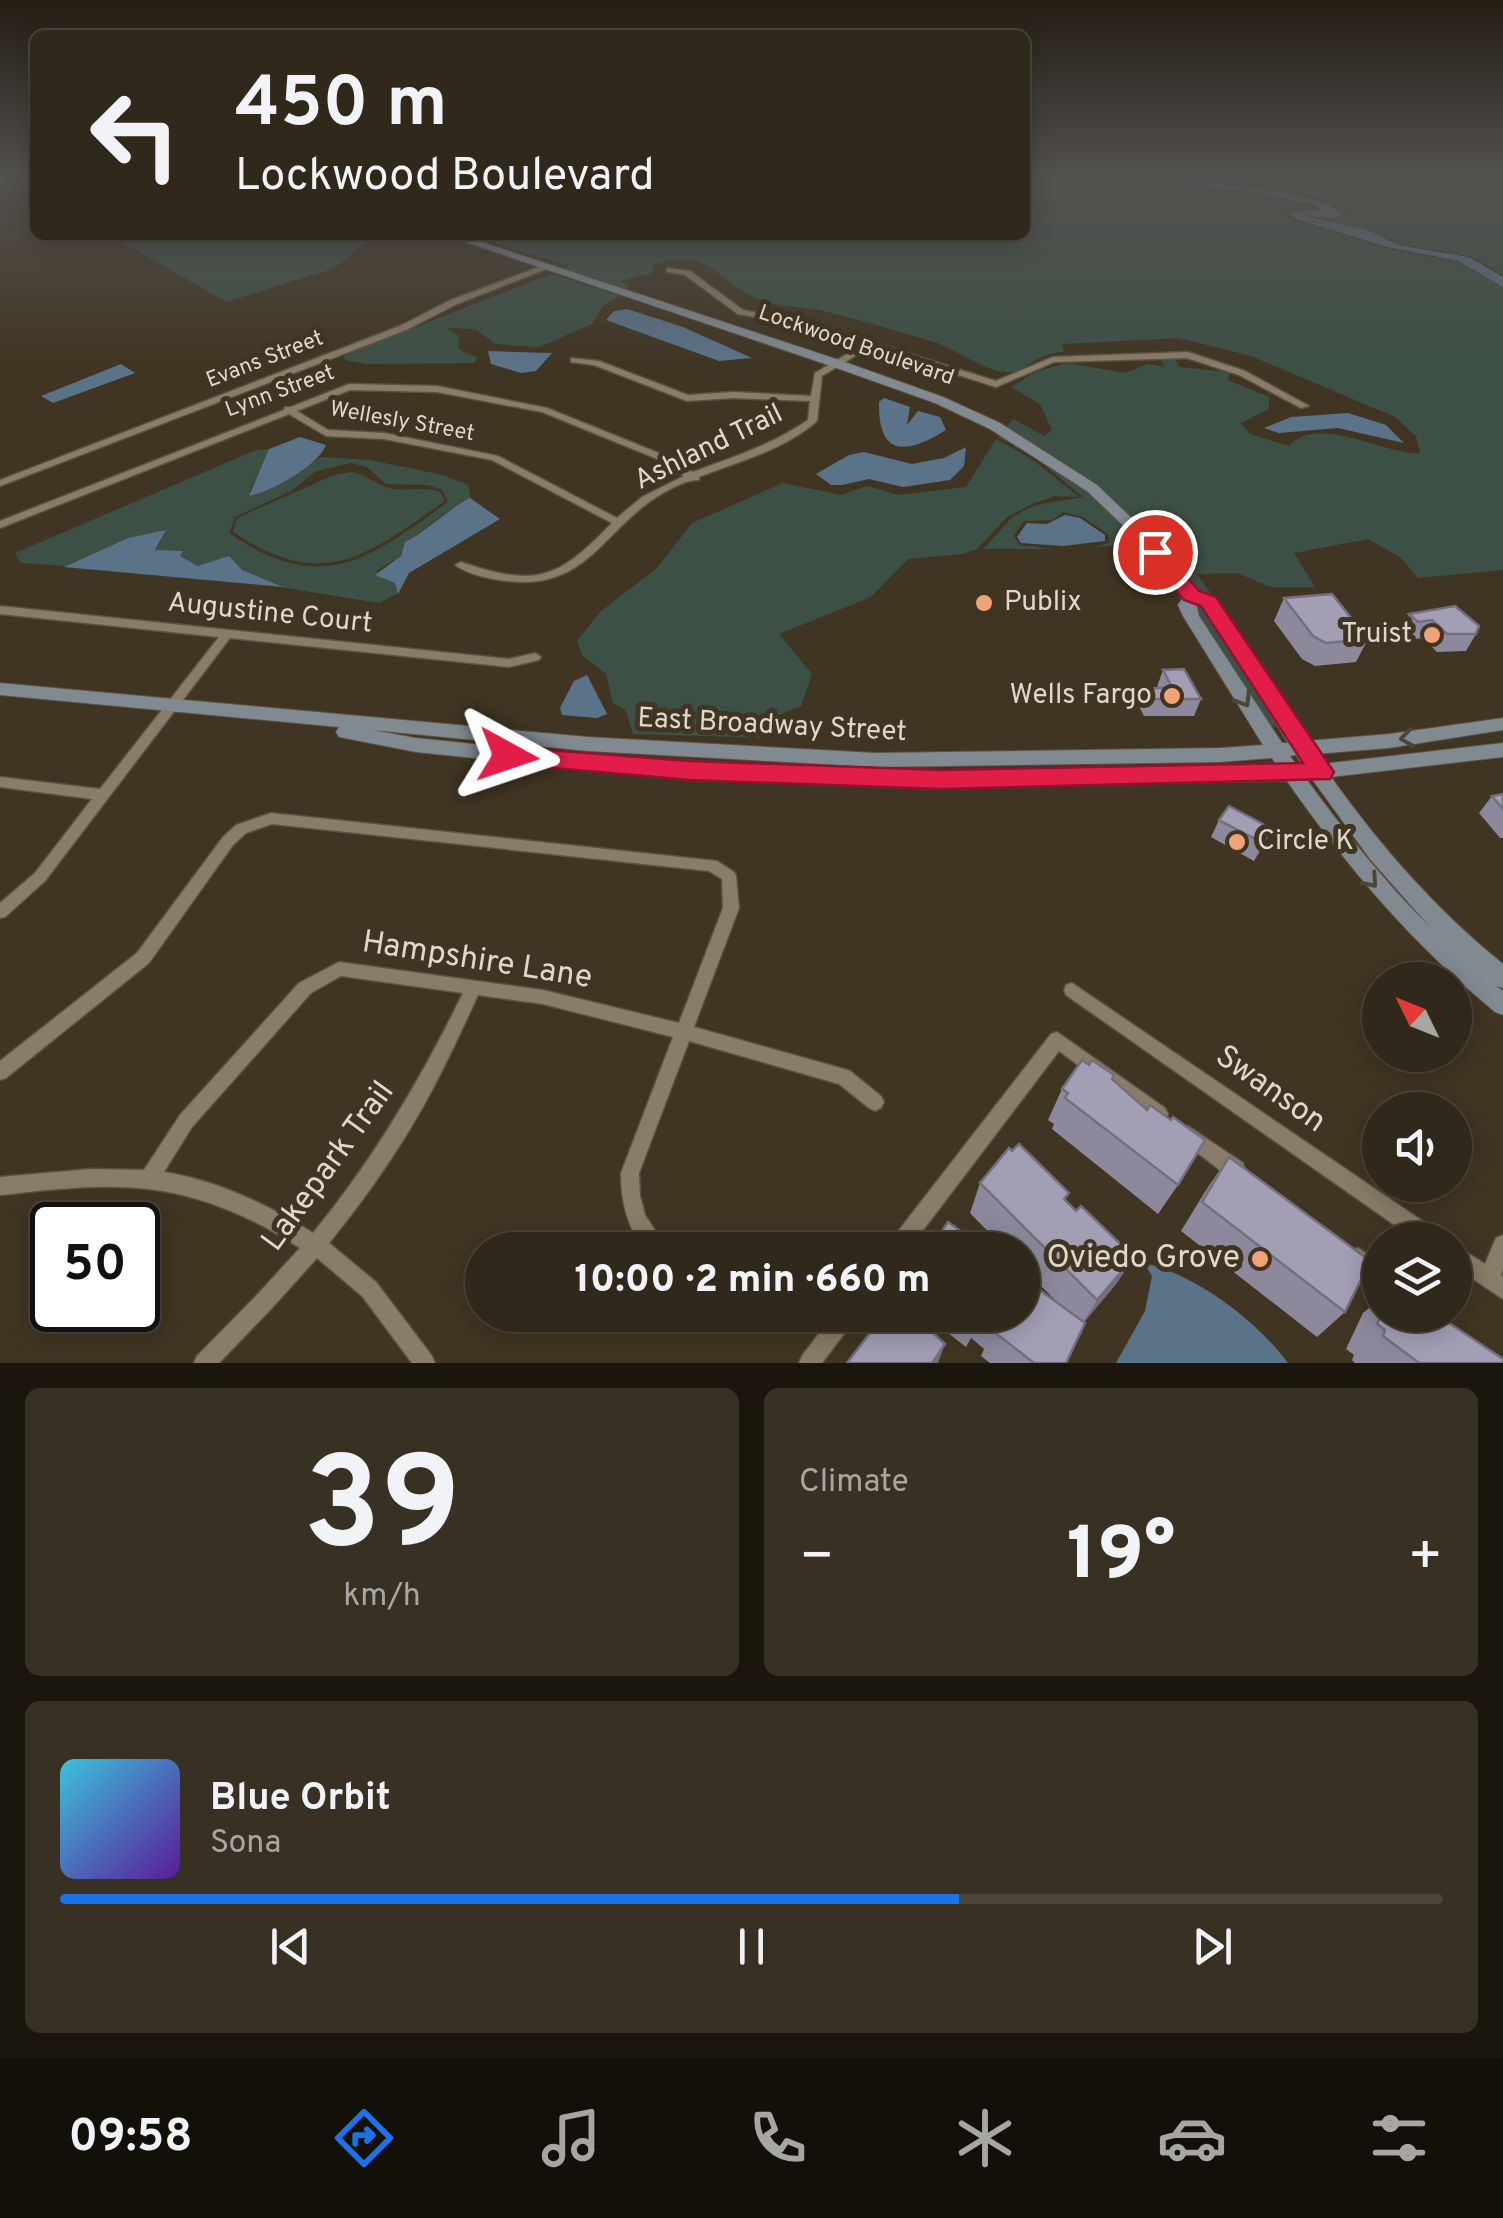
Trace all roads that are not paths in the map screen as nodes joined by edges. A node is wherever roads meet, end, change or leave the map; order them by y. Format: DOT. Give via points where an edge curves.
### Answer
graph roads {
  1 [pos="465,241"];
  2 [pos="542,269"];
  3 [pos="670,270"];
  4 [pos="856,340"];
  5 [pos="869,344"];
  6 [pos="574,360"];
  7 [pos="834,362"];
  8 [pos="814,399"];
  9 [pos="1304,406"];
  10 [pos="288,409"];
  11 [pos="695,478"];
  12 [pos="0,483"];
  13 [pos="618,522"];
  14 [pos="0,525"];
  15 [pos="461,565"];
  16 [pos="1192,596"];
  17 [pos="0,610"];
  18 [pos="226,634"];
  19 [pos="535,657"];
  20 [pos="0,689"];
  21 [pos="169,708"];
  22 [pos="1503,724"];
  23 [pos="1305,749"];
  24 [pos="1503,750"];
  25 [pos="1276,752"];
  26 [pos="940,770"];
  27 [pos="1321,772"];
  28 [pos="1293,774"];
  29 [pos="0,782"];
  30 [pos="106,795"];
  31 [pos="0,912"];
  32 [pos="1503,978"];
  33 [pos="474,987"];
  34 [pos="1072,990"];
  35 [pos="1503,1006"];
  36 [pos="685,1032"];
  37 [pos="0,1072"];
  38 [pos="874,1102"];
  39 [pos="149,1179"];
  40 [pos="1251,1180"];
  41 [pos="0,1186"];
  42 [pos="1407,1222"];
  43 [pos="641,1232"];
  44 [pos="910,1232"];
  45 [pos="316,1244"];
  46 [pos="1503,1245"];
  47 [pos="1348,1251"];
  48 [pos="1362,1261"];
  49 [pos="1472,1267"];
  50 [pos="1496,1284"];
  51 [pos="833,1332"];
  52 [pos="204,1363"];
  53 [pos="425,1363"];
  54 [pos="809,1363"];
  1 -- 2 [label="street, Lockwood Boulevard"];
  2 -- 7 [label="street, Lockwood Boulevard"];
  2 -- 12 [label="street, Evans Street"];
  3 -- 4 [label="street" via="687,273 741,312"];
  4 -- 5 [label="street"];
  4 -- 7 [label="street"];
  5 -- 7 [label="street"];
  5 -- 9 [label="street" via="996,384 1052,360 1188,355 1242,373"];
  6 -- 8 [label="street" via="687,398"];
  7 -- 8 [label="street, Ashland Trail" via="818,375"];
  7 -- 16 [label="street, Lockwood Boulevard" via="939,400 1050,457 1136,530"];
  8 -- 11 [label="street, Ashland Trail" via="812,420 801,430"];
  10 -- 11 [label="street, Lynn Street" via="348,387 437,389 544,410"];
  10 -- 13 [label="street, Wellesly Street" via="326,433 384,436 495,458"];
  10 -- 14 [label="street, Lynn Street"];
  11 -- 13 [label="street, Ashland Trail" via="647,498"];
  13 -- 15 [label="street, Ashland Trail" via="581,560 550,576"];
  16 -- 23 [label="street, Lockwood Boulevard" via="1209,602"];
  16 -- 25 [label="street, Lockwood Boulevard, one-way" via="1186,605 1191,616"];
  17 -- 18 [label="street, Augustine Court"];
  18 -- 19 [label="street, Augustine Court" via="509,663"];
  18 -- 21 [label="street"];
  20 -- 21 [label="street, East Broadway Street"];
  21 -- 26 [label="street, East Broadway Street"];
  21 -- 30 [label="street"];
  22 -- 23 [label="street, East Broadway Street, one-way"];
  23 -- 25 [label="street, East Broadway Street"];
  23 -- 27 [label="street, Lockwood Boulevard"];
  24 -- 27 [label="street, East Broadway Street"];
  25 -- 26 [label="street, East Broadway Street"];
  25 -- 28 [label="street, Lockwood Boulevard"];
  26 -- 28 [label="street, East Broadway Street"];
  27 -- 28 [label="street, East Broadway Street"];
  27 -- 32 [label="street, Lockwood Boulevard" via="1386,866 1450,935"];
  28 -- 35 [label="street, Lockwood Boulevard, one-way" via="1382,895"];
  29 -- 30 [label="street"];
  30 -- 31 [label="street" via="40,878"];
  33 -- 36 [label="street, Hampshire Lane"];
  33 -- 39 [label="street, Hampshire Lane" via="339,969 318,977 186,1121"];
  33 -- 45 [label="street, Lakepark Trail" via="418,1100"];
  34 -- 42 [label="street, Swanson"];
  36 -- 37 [label="street" via="731,908 728,876 712,865 271,818 228,841 143,958"];
  36 -- 38 [label="street, Hampshire Lane" via="844,1077"];
  36 -- 43 [label="street" via="630,1173 630,1209"];
  39 -- 41 [label="street"];
  39 -- 45 [label="street" via="235,1203"];
  40 -- 44 [label="street" via="1057,1040"];
  45 -- 52 [label="street, Lakepark Trail"];
  45 -- 53 [label="street" via="370,1290"];
  46 -- 50 [label="street"];
  47 -- 48 [label="street"];
  49 -- 50 [label="street"];
  51 -- 54 [label="street"];
}
